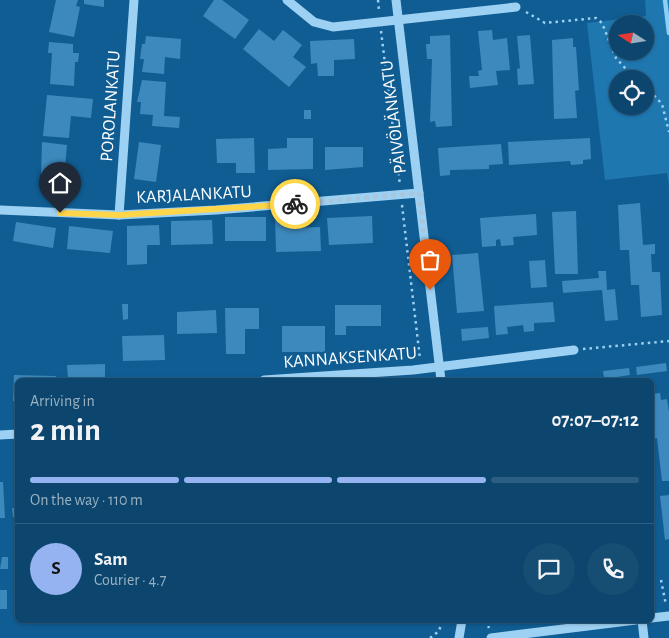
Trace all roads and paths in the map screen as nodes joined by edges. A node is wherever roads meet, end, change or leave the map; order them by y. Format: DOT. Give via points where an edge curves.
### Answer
graph roads {
  1 [pos="134,0"];
  2 [pos="287,0"];
  3 [pos="396,0"];
  4 [pos="516,7"];
  5 [pos="398,19"];
  6 [pos="627,70"];
  7 [pos="654,96"];
  8 [pos="669,132"];
  9 [pos="419,193"];
  10 [pos="0,210"];
  11 [pos="119,215"];
  12 [pos="669,341"];
  13 [pos="574,350"];
  14 [pos="439,367"];
  15 [pos="291,378"];
  16 [pos="441,378"];
  17 [pos="15,434"];
  18 [pos="0,435"];
  19 [pos="661,580"];
  20 [pos="668,616"];
  21 [pos="654,618"];
  22 [pos="442,623"];
  23 [pos="462,623"];
  24 [pos="612,623"];
  25 [pos="642,623"];
  26 [pos="430,638"];
  27 [pos="459,638"];
  28 [pos="491,638"];
  29 [pos="644,638"];
  1 -- 11 [label="street, POROLANKATU"];
  2 -- 5 [label="street" via="314,22 334,27"];
  3 -- 5 [label="street, PÄIVÖLÄNKATU"];
  4 -- 5 [label="street"];
  4 -- 6 [label="path" via="545,22 596,18 602,23 616,58"];
  5 -- 9 [label="street, PÄIVÖLÄNKATU"];
  7 -- 8 [label="path" via="662,104"];
  9 -- 11 [label="street, KARJALANKATU"];
  9 -- 14 [label="street, PÄIVÖLÄNKATU"];
  10 -- 11 [label="street, KARJALANKATU"];
  12 -- 13 [label="path"];
  13 -- 14 [label="street, KANNAKSENKATU"];
  14 -- 15 [label="street, KANNAKSENKATU"];
  14 -- 16 [label="street, PÄIVÖLÄNKATU"];
  17 -- 18 [label="street"];
  19 -- 20 [label="path"];
  20 -- 21 [label="street"];
  22 -- 26 [label="path"];
  23 -- 27 [label="street"];
  24 -- 28 [label="street"];
  25 -- 29 [label="street"];
}
